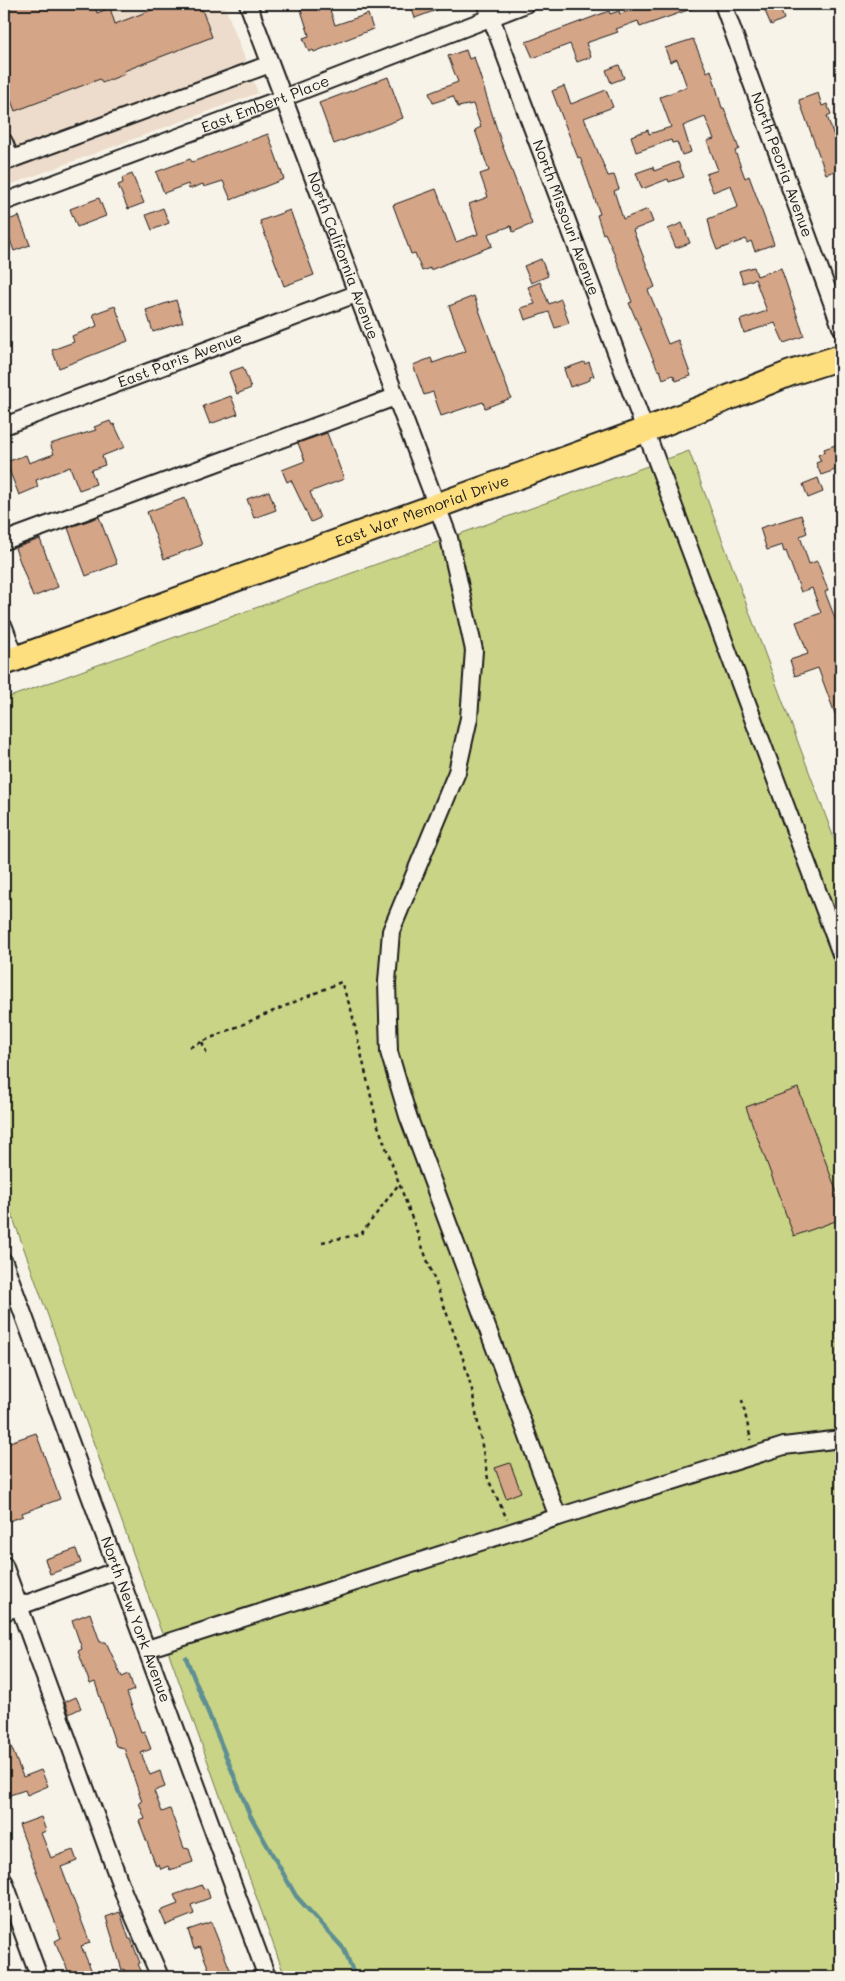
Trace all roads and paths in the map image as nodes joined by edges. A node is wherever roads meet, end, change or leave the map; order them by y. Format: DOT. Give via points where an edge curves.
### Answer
graph roads {
  1 [pos="248,4"];
  2 [pos="526,4"];
  3 [pos="723,4"];
  4 [pos="488,10"];
  5 [pos="270,64"];
  6 [pos="283,98"];
  7 [pos="4,142"];
  8 [pos="7,161"];
  9 [pos="4,202"];
  10 [pos="356,294"];
  11 [pos="841,327"];
  12 [pos="841,358"];
  13 [pos="394,397"];
  14 [pos="4,426"];
  15 [pos="644,431"];
  16 [pos="436,507"];
  17 [pos="4,541"];
  18 [pos="4,627"];
  19 [pos="10,661"];
  20 [pos="841,954"];
  21 [pos="202,1042"];
  22 [pos="190,1047"];
  23 [pos="208,1056"];
  24 [pos="398,1185"];
  25 [pos="322,1242"];
  26 [pos="4,1262"];
  27 [pos="742,1400"];
  28 [pos="748,1431"];
  29 [pos="841,1439"];
  30 [pos="558,1517"];
  31 [pos="513,1532"];
  32 [pos="4,1565"];
  33 [pos="118,1570"];
  34 [pos="11,1609"];
  35 [pos="147,1649"];
  36 [pos="4,1881"];
  37 [pos="40,1977"];
  38 [pos="160,1977"];
  39 [pos="267,1977"];
  1 -- 5 [label="street, North California Avenue"];
  2 -- 4 [label="street, East Embert Place"];
  3 -- 11 [label="street, North Peoria Avenue"];
  4 -- 6 [label="street, East Embert Place"];
  4 -- 15 [label="street, North Missouri Avenue"];
  5 -- 6 [label="street, North California Avenue"];
  5 -- 8 [label="street"];
  6 -- 9 [label="street, East Embert Place"];
  6 -- 10 [label="street, North California Avenue"];
  7 -- 8 [label="street"];
  10 -- 13 [label="street, North California Avenue"];
  10 -- 14 [label="street, East Paris Avenue"];
  12 -- 15 [label="highway, East War Memorial Drive" via="790,373"];
  13 -- 16 [label="street, North California Avenue"];
  13 -- 17 [label="street"];
  15 -- 16 [label="highway, East War Memorial Drive"];
  15 -- 20 [label="street, North Missouri Avenue"];
  16 -- 19 [label="highway, East War Memorial Drive"];
  16 -- 30 [label="street, North California Avenue" via="448,538 474,650 469,718 457,772 391,931 387,982 389,1052 408,1116"];
  18 -- 19 [label="street"];
  21 -- 22 [label="path"];
  21 -- 23 [label="path"];
  21 -- 24 [label="path" via="341,982 351,1009 377,1123"];
  24 -- 25 [label="path" via="361,1234"];
  24 -- 31 [label="path" via="462,1355 472,1390 488,1479"];
  26 -- 33 [label="street, North New York Avenue"];
  27 -- 28 [label="path"];
  29 -- 30 [label="street" via="784,1446"];
  30 -- 31 [label="street"];
  31 -- 35 [label="street"];
  32 -- 34 [label="street"];
  33 -- 34 [label="street"];
  33 -- 35 [label="street, North New York Avenue"];
  34 -- 38 [label="street"];
  35 -- 39 [label="street, North New York Avenue"];
  36 -- 37 [label="street"];
}
